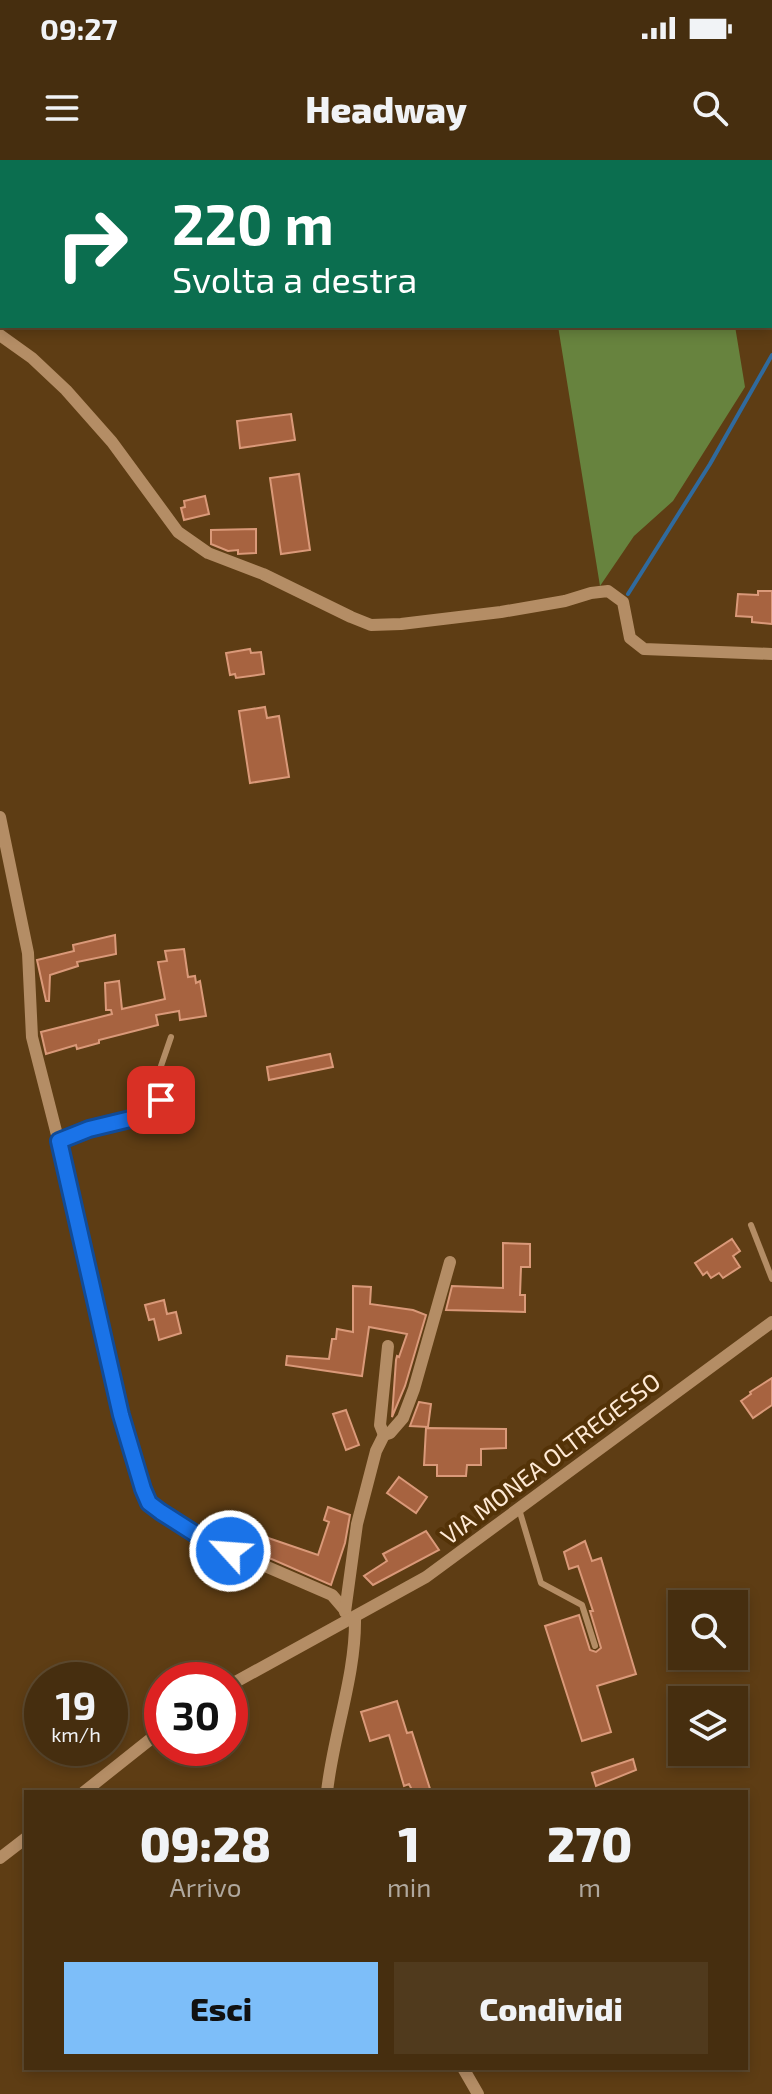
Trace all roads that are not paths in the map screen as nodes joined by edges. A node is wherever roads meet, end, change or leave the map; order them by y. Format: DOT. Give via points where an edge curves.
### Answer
graph roads {
  1 [pos="0,335"];
  2 [pos="772,654"];
  3 [pos="0,817"];
  4 [pos="171,1037"];
  5 [pos="59,1141"];
  6 [pos="751,1225"];
  7 [pos="450,1262"];
  8 [pos="772,1279"];
  9 [pos="772,1322"];
  10 [pos="388,1346"];
  11 [pos="384,1435"];
  12 [pos="519,1509"];
  13 [pos="347,1591"];
  14 [pos="332,1595"];
  15 [pos="349,1616"];
  16 [pos="595,1646"];
  17 [pos="248,1675"];
  18 [pos="144,1744"];
  19 [pos="87,1790"];
  20 [pos="327,1790"];
  21 [pos="24,1840"];
  22 [pos="0,1858"];
  23 [pos="464,2070"];
  24 [pos="478,2094"];
  1 -- 2 [label="street" via="66,390 178,532 208,553 371,625 501,612 608,591 623,602 630,638 644,649"];
  3 -- 5 [label="street" via="28,953 32,1037"];
  4 -- 5 [label="lane" via="161,1066 161,1100 151,1114"];
  5 -- 14 [label="street" via="121,1415 149,1503 205,1540"];
  6 -- 8 [label="lane"];
  7 -- 11 [label="street" via="403,1418"];
  9 -- 12 [label="street, VIA MONEA OLTREGESSO"];
  10 -- 11 [label="street" via="380,1425"];
  11 -- 13 [label="street" via="357,1524"];
  12 -- 15 [label="street, VIA MONEA OLTREGESSO" via="426,1577"];
  12 -- 16 [label="lane" via="541,1583 582,1605"];
  13 -- 14 [label="street"];
  13 -- 15 [label="street"];
  14 -- 15 [label="street"];
  15 -- 17 [label="street, VIA MONEA OLTREGESSO"];
  15 -- 20 [label="street" via="355,1640"];
  18 -- 19 [label="street"];
  21 -- 22 [label="street"];
  23 -- 24 [label="street"];
}
